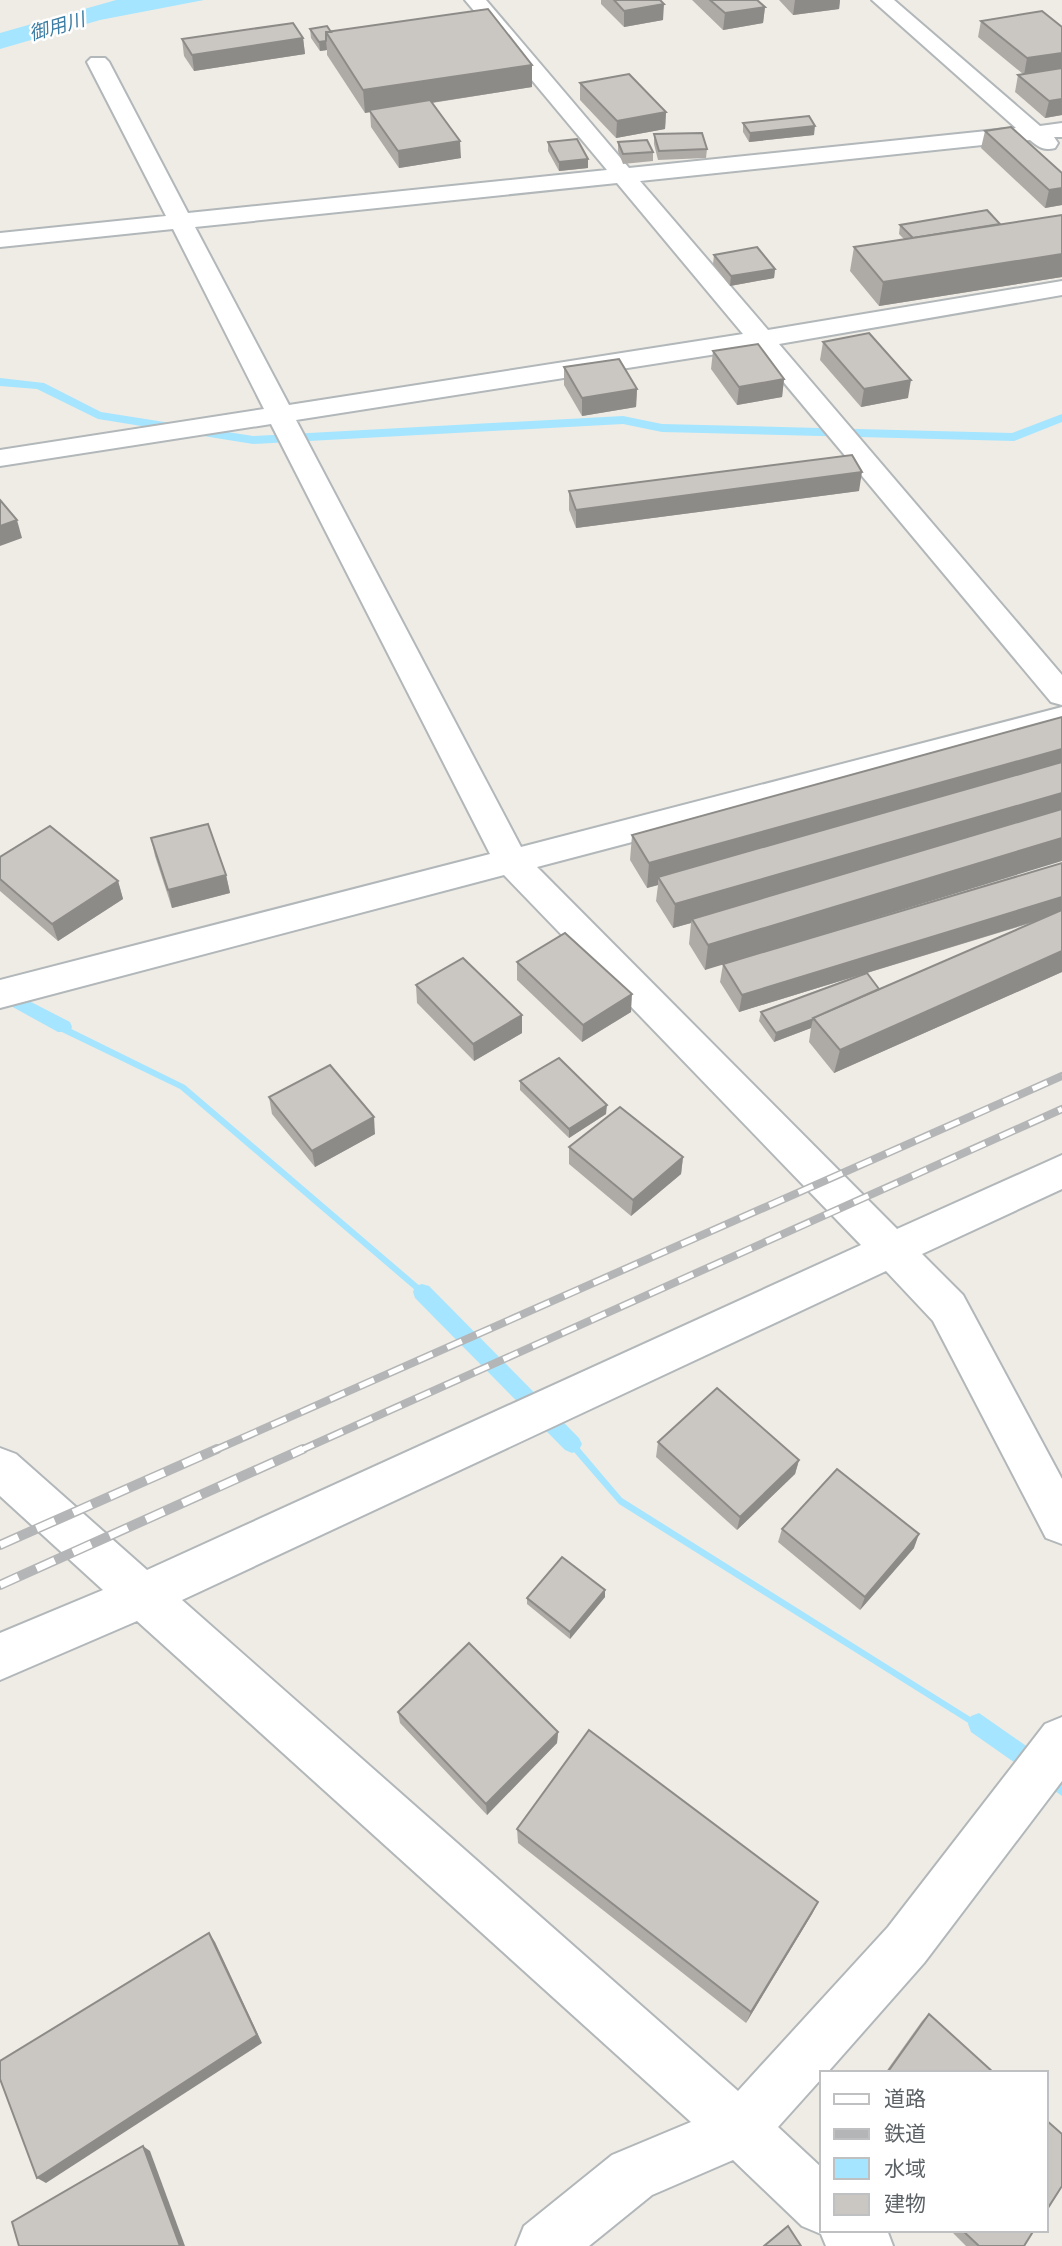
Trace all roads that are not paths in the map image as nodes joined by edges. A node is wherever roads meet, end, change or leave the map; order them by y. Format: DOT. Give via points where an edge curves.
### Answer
graph roads {
  1 [pos="475,0"];
  2 [pos="882,0"];
  3 [pos="98,62"];
  4 [pos="1062,130"];
  5 [pos="1035,133"];
  6 [pos="1062,156"];
  7 [pos="621,175"];
  8 [pos="181,220"];
  9 [pos="0,240"];
  10 [pos="1062,288"];
  11 [pos="761,340"];
  12 [pos="280,413"];
  13 [pos="0,458"];
  14 [pos="1062,695"];
  15 [pos="1062,718"];
  16 [pos="511,861"];
  17 [pos="0,994"];
  18 [pos="1062,1171"];
  19 [pos="892,1250"];
  20 [pos="0,1468"];
  21 [pos="1062,1523"];
  22 [pos="141,1596"];
  23 [pos="0,1657"];
  24 [pos="1062,1741"];
  25 [pos="740,2129"];
  26 [pos="820,2204"];
  27 [pos="850,2232"];
  28 [pos="544,2246"];
  29 [pos="865,2246"];
  1 -- 7 [label="street"];
  2 -- 5 [label="street"];
  3 -- 8 [label="street"];
  4 -- 5 [label="street"];
  5 -- 6 [label="street"];
  5 -- 7 [label="street"];
  7 -- 8 [label="street"];
  7 -- 11 [label="street"];
  8 -- 9 [label="street"];
  8 -- 12 [label="street"];
  10 -- 11 [label="street"];
  11 -- 12 [label="street"];
  11 -- 14 [label="street"];
  12 -- 13 [label="street"];
  12 -- 16 [label="street"];
  15 -- 16 [label="street"];
  16 -- 17 [label="street"];
  16 -- 19 [label="street"];
  18 -- 19 [label="street"];
  19 -- 21 [label="street" via="948,1308"];
  19 -- 22 [label="street"];
  20 -- 22 [label="street"];
  22 -- 23 [label="street"];
  22 -- 25 [label="street"];
  24 -- 25 [label="street" via="906,1945"];
  25 -- 26 [label="street"];
  25 -- 28 [label="street" via="632,2175"];
  27 -- 29 [label="street"];
}
